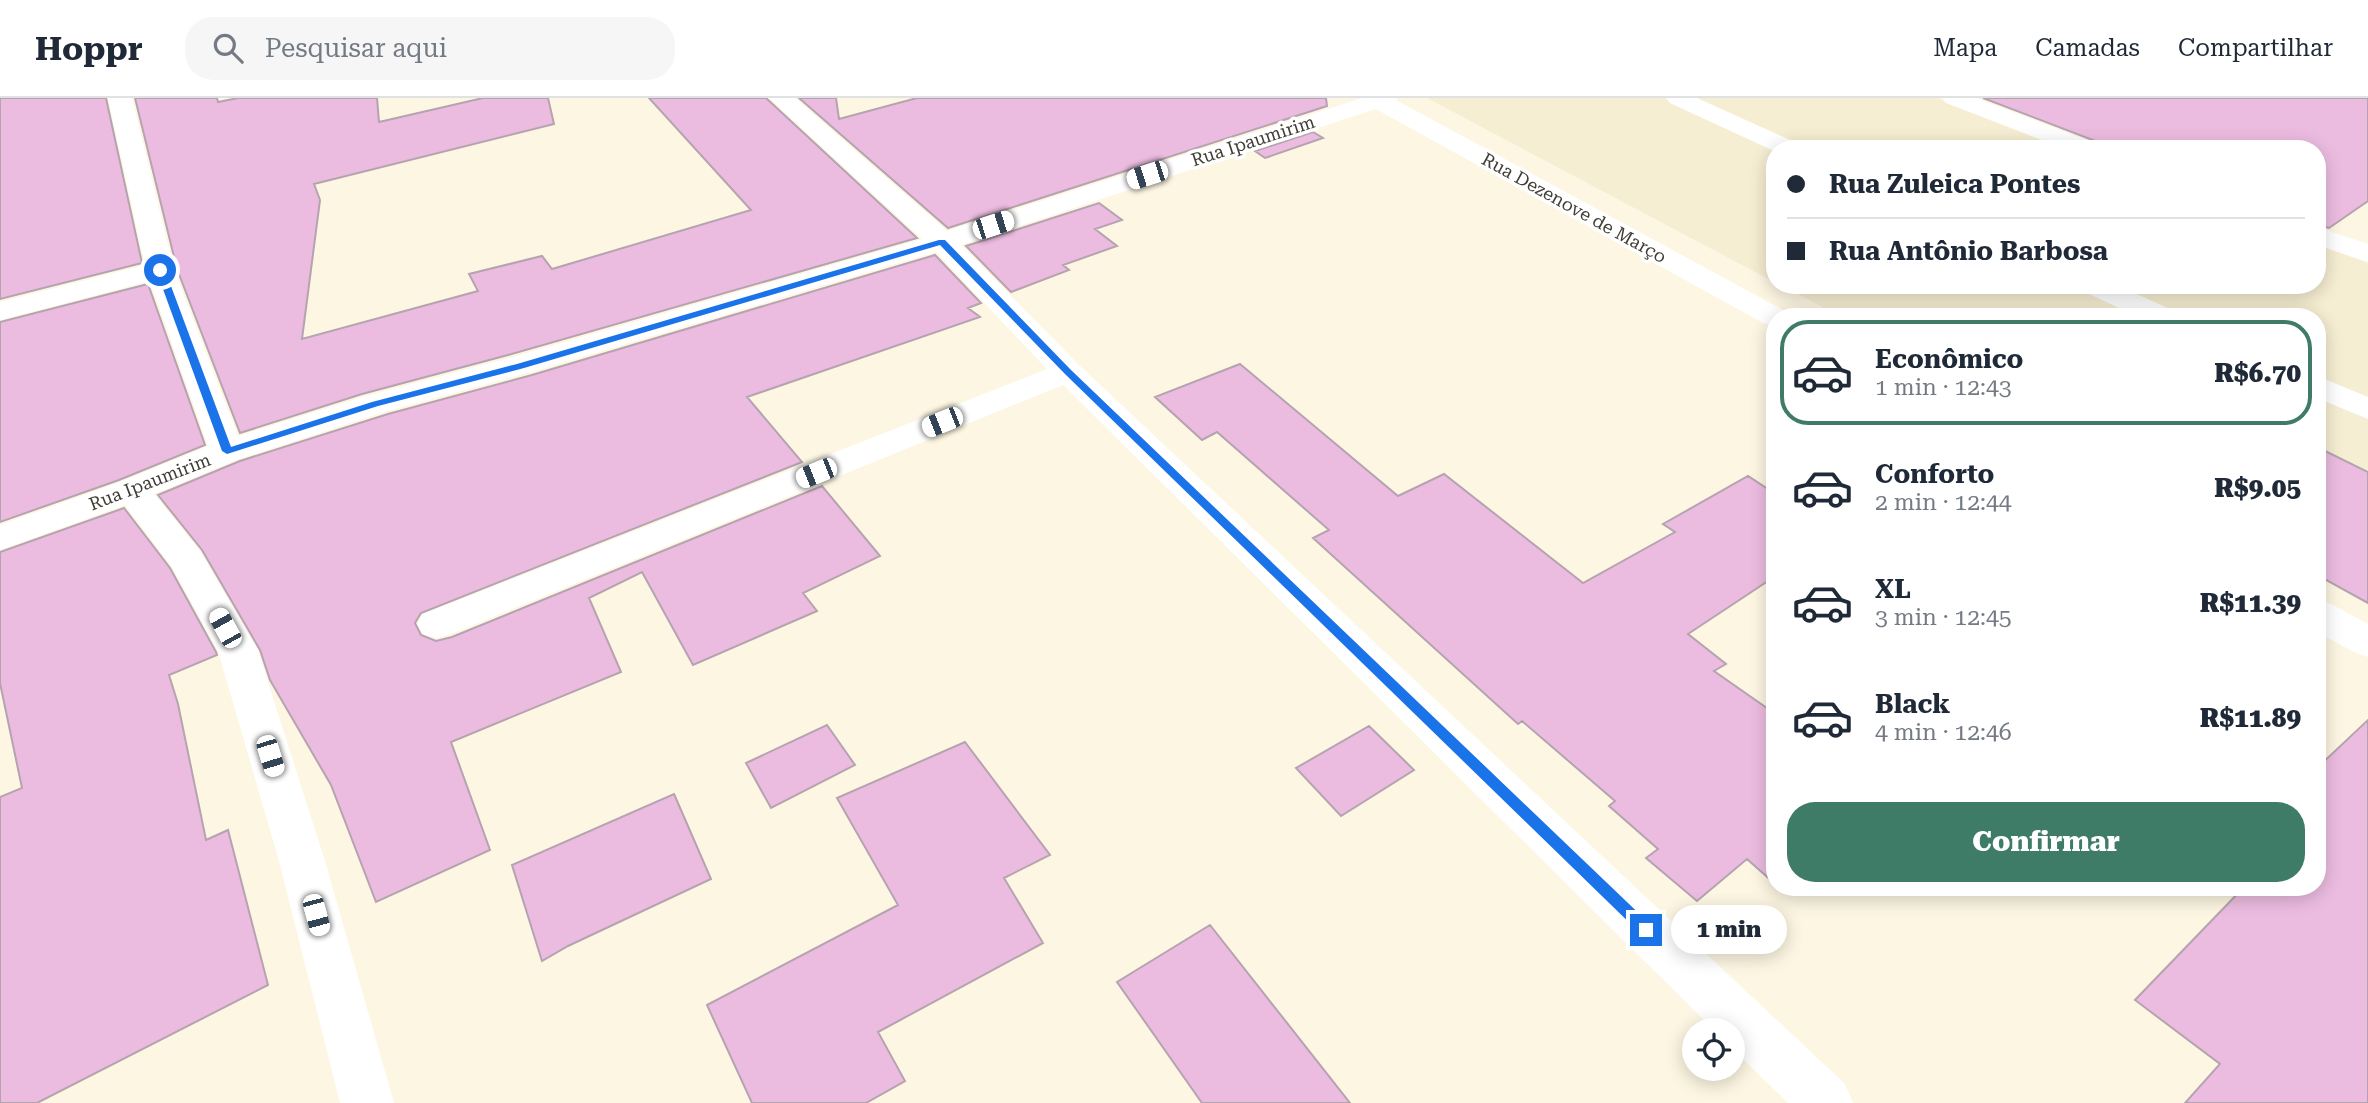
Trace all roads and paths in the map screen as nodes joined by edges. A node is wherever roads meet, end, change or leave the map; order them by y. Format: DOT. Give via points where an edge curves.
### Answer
graph roads {
  1 [pos="121,98"];
  2 [pos="781,98"];
  3 [pos="1678,98"];
  4 [pos="1954,98"];
  5 [pos="1380,99"];
  6 [pos="1770,140"];
  7 [pos="2064,140"];
  8 [pos="2326,238"];
  9 [pos="942,242"];
  10 [pos="2368,254"];
  11 [pos="160,270"];
  12 [pos="2113,294"];
  13 [pos="2143,308"];
  14 [pos="0,311"];
  15 [pos="1766,313"];
  16 [pos="1068,372"];
  17 [pos="2326,390"];
  18 [pos="2368,409"];
  19 [pos="227,451"];
  20 [pos="132,490"];
  21 [pos="0,538"];
  22 [pos="2326,619"];
  23 [pos="437,624"];
  24 [pos="2368,642"];
  25 [pos="367,1103"];
  26 [pos="1826,1103"];
  1 -- 11 [label="street"];
  2 -- 9 [label="street"];
  3 -- 6 [label="street"];
  4 -- 7 [label="street"];
  5 -- 9 [label="street, Rua Ipaumirim"];
  5 -- 15 [label="street, Rua Dezenove de Março"];
  8 -- 10 [label="street"];
  9 -- 16 [label="street"];
  9 -- 19 [label="street, Rua Ipaumirim" via="375,404"];
  11 -- 14 [label="street"];
  11 -- 19 [label="street"];
  12 -- 13 [label="street"];
  16 -- 23 [label="street"];
  16 -- 26 [label="street"];
  17 -- 18 [label="street"];
  19 -- 20 [label="street, Rua Ipaumirim"];
  20 -- 21 [label="street, Rua Ipaumirim"];
  20 -- 25 [label="street" via="187,560 238,651 302,861"];
  22 -- 24 [label="street"];
}
